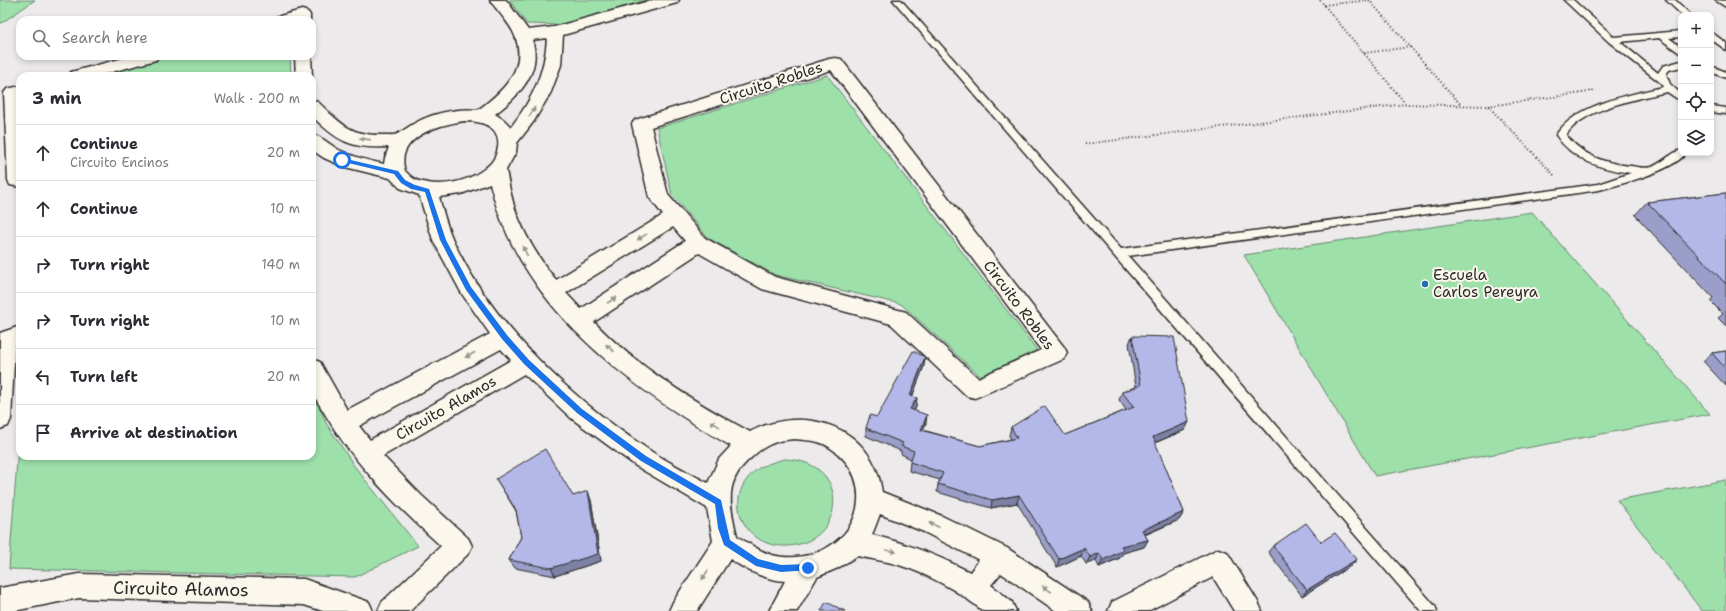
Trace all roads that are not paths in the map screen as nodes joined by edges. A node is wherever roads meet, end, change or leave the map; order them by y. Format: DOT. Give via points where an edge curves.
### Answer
graph roads {
  1 [pos="498,0"];
  2 [pos="671,0"];
  3 [pos="898,0"];
  4 [pos="1568,0"];
  5 [pos="1670,0"];
  6 [pos="1719,0"];
  7 [pos="1726,5"];
  8 [pos="1684,12"];
  9 [pos="555,32"];
  10 [pos="1678,34"];
  11 [pos="523,36"];
  12 [pos="1661,36"];
  13 [pos="1714,37"];
  14 [pos="1612,40"];
  15 [pos="1726,47"];
  16 [pos="1678,49"];
  17 [pos="135,60"];
  18 [pos="303,60"];
  19 [pos="1678,65"];
  20 [pos="1714,69"];
  21 [pos="1714,69"];
  22 [pos="92,72"];
  23 [pos="304,72"];
  24 [pos="1726,72"];
  25 [pos="1726,75"];
  26 [pos="1663,81"];
  27 [pos="517,83"];
  28 [pos="545,89"];
  29 [pos="1669,89"];
  30 [pos="16,93"];
  31 [pos="1678,96"];
  32 [pos="1714,109"];
  33 [pos="316,110"];
  34 [pos="1726,111"];
  35 [pos="481,116"];
  36 [pos="346,136"];
  37 [pos="404,140"];
  38 [pos="508,142"];
  39 [pos="317,145"];
  40 [pos="1678,155"];
  41 [pos="16,158"];
  42 [pos="496,169"];
  43 [pos="1648,172"];
  44 [pos="396,173"];
  45 [pos="427,190"];
  46 [pos="675,217"];
  47 [pos="698,243"];
  48 [pos="1119,252"];
  49 [pos="552,292"];
  50 [pos="580,321"];
  51 [pos="16,336"];
  52 [pos="504,337"];
  53 [pos="526,362"];
  54 [pos="316,375"];
  55 [pos="0,419"];
  56 [pos="343,423"];
  57 [pos="749,444"];
  58 [pos="366,454"];
  59 [pos="872,499"];
  60 [pos="719,502"];
  61 [pos="726,543"];
  62 [pos="853,543"];
  63 [pos="998,556"];
  64 [pos="808,568"];
  65 [pos="974,587"];
  66 [pos="0,601"];
  67 [pos="360,611"];
  68 [pos="391,611"];
  69 [pos="682,611"];
  70 [pos="782,611"];
  71 [pos="1003,611"];
  72 [pos="1079,611"];
  73 [pos="1121,611"];
  74 [pos="1249,611"];
  75 [pos="1430,611"];
  1 -- 11 [label="street"];
  2 -- 9 [label="street"];
  3 -- 48 [label="lane"];
  4 -- 14 [label="lane"];
  5 -- 8 [label="lane"];
  6 -- 7 [label="lane"];
  9 -- 11 [label="street"];
  9 -- 28 [label="street" via="552,69"];
  10 -- 12 [label="lane"];
  11 -- 27 [label="street" via="528,58"];
  12 -- 14 [label="lane"];
  12 -- 16 [label="lane"];
  13 -- 15 [label="lane"];
  14 -- 26 [label="lane"];
  17 -- 22 [label="street"];
  18 -- 23 [label="street"];
  19 -- 26 [label="lane" via="1666,68 1662,74"];
  20 -- 24 [label="lane"];
  21 -- 25 [label="lane"];
  26 -- 29 [label="lane"];
  27 -- 28 [label="street"];
  27 -- 35 [label="street" via="496,106"];
  38 -- 28 [label="street, one-way" via="530,115"];
  29 -- 31 [label="lane"];
  29 -- 43 [label="lane" via="1616,102 1578,118 1563,129 1560,135 1569,147 1593,161"];
  30 -- 41 [label="street" via="13,94"];
  32 -- 34 [label="lane"];
  33 -- 36 [label="street"];
  35 -- 37 [label="street" via="448,117 431,122"];
  35 -- 38 [label="street" via="496,122 506,131"];
  37 -- 36 [label="street, one-way" via="378,141"];
  36 -- 39 [label="street"];
  37 -- 44 [label="street" via="396,151 393,162"];
  38 -- 42 [label="street" via="506,156"];
  39 -- 44 [label="street" via="342,160"];
  40 -- 43 [label="lane"];
  42 -- 45 [label="street" via="464,187 445,191"];
  49 -- 42 [label="street, one-way" via="527,256 506,212"];
  43 -- 48 [label="lane" via="1599,187"];
  44 -- 45 [label="street" via="413,187"];
  45 -- 52 [label="street" via="443,240 469,288"];
  46 -- 47 [label="street, Circuito Robles"];
  46 -- 47 [label="street, Circuito Robles" via="659,197 641,124 835,63 1056,353 975,389 898,318 769,283"];
  46 -- 49 [label="street, one-way"];
  50 -- 47 [label="street, one-way"];
  48 -- 75 [label="lane"];
  49 -- 50 [label="street"];
  57 -- 50 [label="street, one-way" via="680,403 627,364"];
  51 -- 55 [label="street" via="4,340"];
  52 -- 53 [label="street"];
  52 -- 56 [label="street, one-way"];
  53 -- 58 [label="street, Circuito Alamos"];
  53 -- 60 [label="street" via="579,411 644,458"];
  54 -- 56 [label="street"];
  56 -- 58 [label="street"];
  57 -- 59 [label="street" via="770,434 794,429 818,432 840,441 857,457 868,477"];
  57 -- 60 [label="street" via="731,461 720,482"];
  58 -- 68 [label="street" via="408,501 459,546"];
  59 -- 62 [label="street" via="866,522"];
  63 -- 59 [label="street, one-way" via="933,524"];
  60 -- 61 [label="street"];
  61 -- 64 [label="street" via="756,562 781,569"];
  61 -- 69 [label="street, one-way"];
  62 -- 64 [label="street" via="832,558"];
  62 -- 65 [label="street, one-way" via="898,552"];
  63 -- 65 [label="street"];
  72 -- 63 [label="street, one-way"];
  64 -- 70 [label="street"];
  65 -- 71 [label="street"];
  66 -- 67 [label="street, Circuito Alamos" via="79,586 304,592"];
  73 -- 74 [label="street" via="1218,561"];
}
